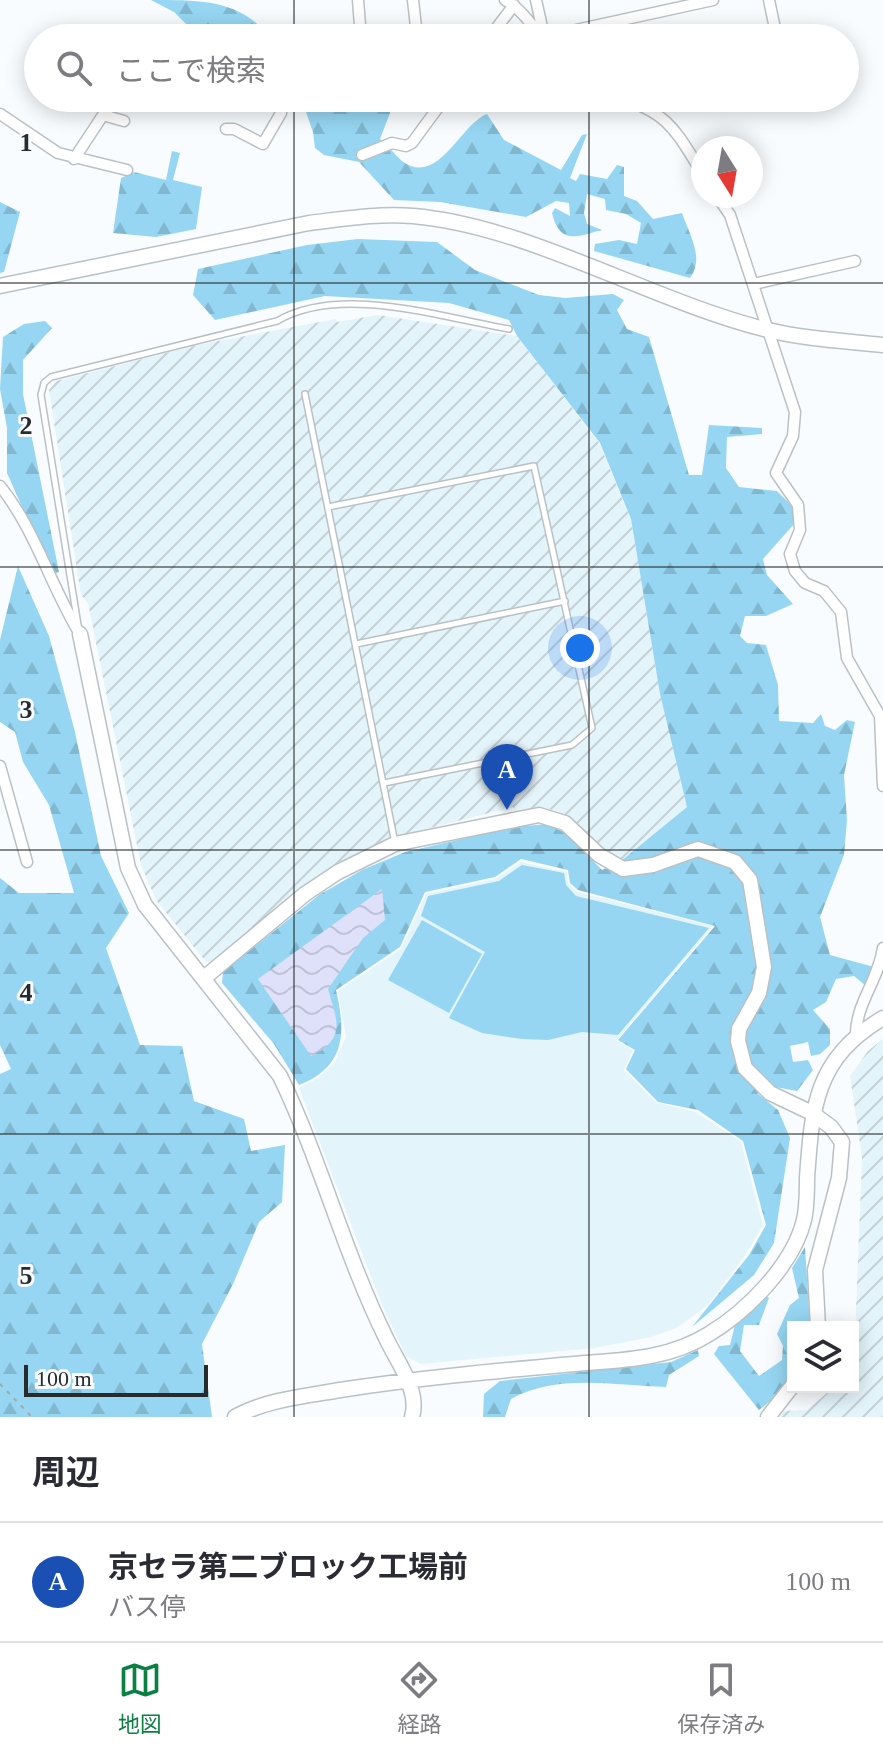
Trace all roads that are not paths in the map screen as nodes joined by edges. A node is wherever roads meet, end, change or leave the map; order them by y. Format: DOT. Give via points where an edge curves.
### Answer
graph roads {
  1 [pos="358,0"];
  2 [pos="413,0"];
  3 [pos="536,0"];
  4 [pos="713,0"];
  5 [pos="769,0"];
  6 [pos="510,2"];
  7 [pos="360,24"];
  8 [pos="416,24"];
  9 [pos="497,24"];
  10 [pos="530,24"];
  11 [pos="542,24"];
  12 [pos="607,24"];
  13 [pos="774,24"];
  14 [pos="105,112"];
  15 [pos="281,112"];
  16 [pos="435,112"];
  17 [pos="657,112"];
  18 [pos="0,114"];
  19 [pos="103,115"];
  20 [pos="124,121"];
  21 [pos="226,129"];
  22 [pos="362,155"];
  23 [pos="691,156"];
  24 [pos="74,159"];
  25 [pos="127,170"];
  26 [pos="725,208"];
  27 [pos="855,261"];
  28 [pos="754,284"];
  29 [pos="0,286"];
  30 [pos="509,329"];
  31 [pos="770,331"];
  32 [pos="883,345"];
  33 [pos="305,394"];
  34 [pos="0,486"];
  35 [pos="328,507"];
  36 [pos="565,601"];
  37 [pos="80,634"];
  38 [pos="356,644"];
  39 [pos="0,766"];
  40 [pos="384,783"];
  41 [pos="883,786"];
  42 [pos="395,844"];
  43 [pos="27,862"];
  44 [pos="883,948"];
  45 [pos="204,978"];
  46 [pos="883,1018"];
  47 [pos="856,1037"];
  48 [pos="812,1113"];
  49 [pos="818,1321"];
  50 [pos="407,1380"];
  51 [pos="787,1393"];
  52 [pos="235,1417"];
  53 [pos="412,1417"];
  54 [pos="768,1417"];
  1 -- 7 [label="street"];
  2 -- 8 [label="street"];
  3 -- 11 [label="street"];
  4 -- 12 [label="street"];
  5 -- 13 [label="street"];
  6 -- 9 [label="street"];
  6 -- 10 [label="street" via="522,9"];
  14 -- 19 [label="street"];
  15 -- 21 [label="street" via="263,144"];
  16 -- 22 [label="street" via="412,143 392,143"];
  17 -- 23 [label="street"];
  18 -- 24 [label="street"];
  19 -- 20 [label="street"];
  19 -- 24 [label="street"];
  24 -- 25 [label="street"];
  26 -- 28 [label="street"];
  27 -- 28 [label="street"];
  28 -- 31 [label="street"];
  29 -- 31 [label="street" via="309,223 413,216 514,240"];
  30 -- 37 [label="lane" via="356,302 51,377 41,395"];
  31 -- 32 [label="street"];
  31 -- 41 [label="street" via="795,412 793,436 776,473 798,505 800,530 790,554 805,583 824,591 841,612 847,658 880,716"];
  33 -- 35 [label="lane"];
  34 -- 37 [label="street" via="17,509"];
  35 -- 36 [label="lane" via="534,466"];
  35 -- 38 [label="lane"];
  36 -- 38 [label="lane"];
  36 -- 40 [label="lane" via="592,728 572,745"];
  37 -- 45 [label="street" via="128,868 145,905"];
  38 -- 40 [label="lane"];
  39 -- 43 [label="street"];
  40 -- 42 [label="lane"];
  42 -- 45 [label="street" via="305,894"];
  42 -- 48 [label="street" via="539,815 565,823 607,862 623,869 698,849 735,862 750,880 764,967 759,993 739,1029 741,1058 752,1078 770,1093"];
  44 -- 47 [label="street" via="880,971 856,1017"];
  45 -- 50 [label="street" via="280,1076 363,1291"];
  46 -- 47 [label="street"];
  47 -- 48 [label="street" via="822,1081"];
  48 -- 49 [label="street" via="842,1142 839,1178 815,1270"];
  48 -- 50 [label="street" via="805,1219 794,1247 734,1316 711,1333 685,1347 641,1358"];
  50 -- 52 [label="street" via="278,1402"];
  50 -- 53 [label="street" via="415,1405"];
  51 -- 54 [label="street"];
}
